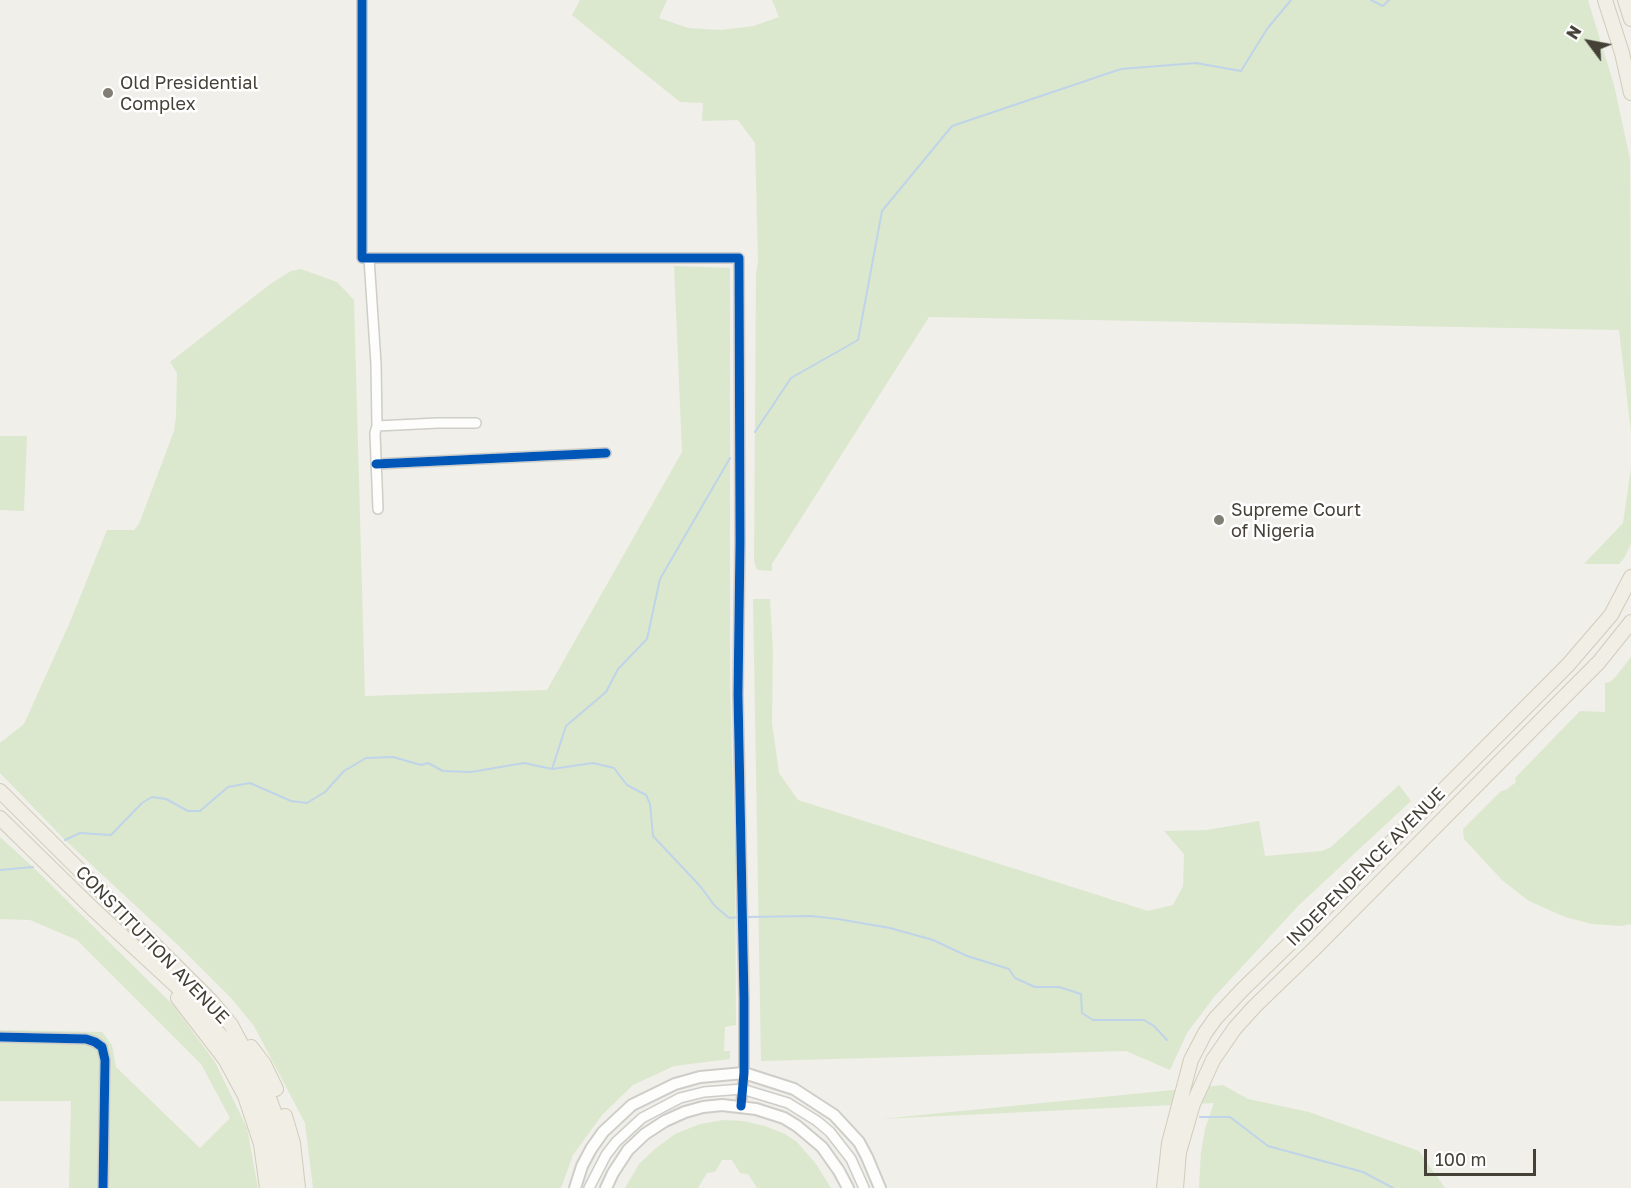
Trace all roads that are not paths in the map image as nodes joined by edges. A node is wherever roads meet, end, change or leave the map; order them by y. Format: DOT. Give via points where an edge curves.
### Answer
graph roads {
  1 [pos="362,0"];
  2 [pos="1605,0"];
  3 [pos="1625,0"];
  4 [pos="1631,20"];
  5 [pos="1627,52"];
  6 [pos="1631,93"];
  7 [pos="369,258"];
  8 [pos="476,423"];
  9 [pos="377,426"];
  10 [pos="606,453"];
  11 [pos="376,465"];
  12 [pos="378,509"];
  13 [pos="1631,578"];
  14 [pos="1631,622"];
  15 [pos="0,791"];
  16 [pos="0,818"];
  17 [pos="161,971"];
  18 [pos="231,1025"];
  19 [pos="0,1037"];
  20 [pos="1191,1060"];
  21 [pos="1213,1060"];
  22 [pos="744,1073"];
  23 [pos="742,1089"];
  24 [pos="741,1106"];
  25 [pos="103,1188"];
  26 [pos="267,1188"];
  27 [pos="277,1188"];
  28 [pos="288,1188"];
  29 [pos="298,1188"];
  30 [pos="575,1188"];
  31 [pos="589,1188"];
  32 [pos="606,1188"];
  33 [pos="848,1188"];
  34 [pos="864,1188"];
  35 [pos="880,1188"];
  36 [pos="1156,1188"];
  37 [pos="1164,1188"];
  38 [pos="1176,1188"];
  39 [pos="1184,1188"];
  1 -- 7 [label="street" via="362,258"];
  2 -- 5 [label="main road"];
  3 -- 4 [label="main road"];
  5 -- 6 [label="main road"];
  7 -- 9 [label="street"];
  7 -- 22 [label="street" via="739,258 738,684"];
  8 -- 9 [label="street"];
  9 -- 11 [label="street"];
  10 -- 11 [label="street"];
  11 -- 12 [label="street"];
  13 -- 20 [label="main road, INDEPENDENCE AVENUE" via="1611,615 1592,639 1242,990 1205,1033"];
  14 -- 21 [label="main road, INDEPENDENCE AVENUE" via="1599,662 1255,1006"];
  15 -- 18 [label="main road, CONSTITUTION AVENUE"];
  16 -- 17 [label="main road, CONSTITUTION AVENUE"];
  17 -- 26 [label="main road" via="225,1059 245,1096 261,1144"];
  17 -- 27 [label="main road, CONSTITUTION AVENUE" via="198,1008 237,1058 266,1127"];
  18 -- 28 [label="main road, CONSTITUTION AVENUE" via="272,1106 285,1156"];
  18 -- 29 [label="main road" via="264,1064 279,1096 293,1143"];
  19 -- 25 [label="street" via="86,1039 102,1047"];
  20 -- 36 [label="main road" via="1163,1127"];
  20 -- 37 [label="main road, INDEPENDENCE AVENUE" via="1169,1143"];
  21 -- 38 [label="main road, INDEPENDENCE AVENUE" via="1184,1129"];
  21 -- 39 [label="main road" via="1188,1145"];
  22 -- 23 [label="street"];
  22 -- 30 [label="street" via="700,1077 632,1105 591,1149"];
  22 -- 35 [label="street" via="794,1089 834,1115 859,1142"];
  23 -- 24 [label="street"];
  23 -- 31 [label="street" via="680,1098 642,1118 611,1149"];
  23 -- 34 [label="street" via="788,1103 817,1121 851,1159"];
  24 -- 32 [label="street" via="704,1107 665,1121 628,1150"];
  24 -- 33 [label="street" via="784,1118 797,1126 822,1147"];
}
